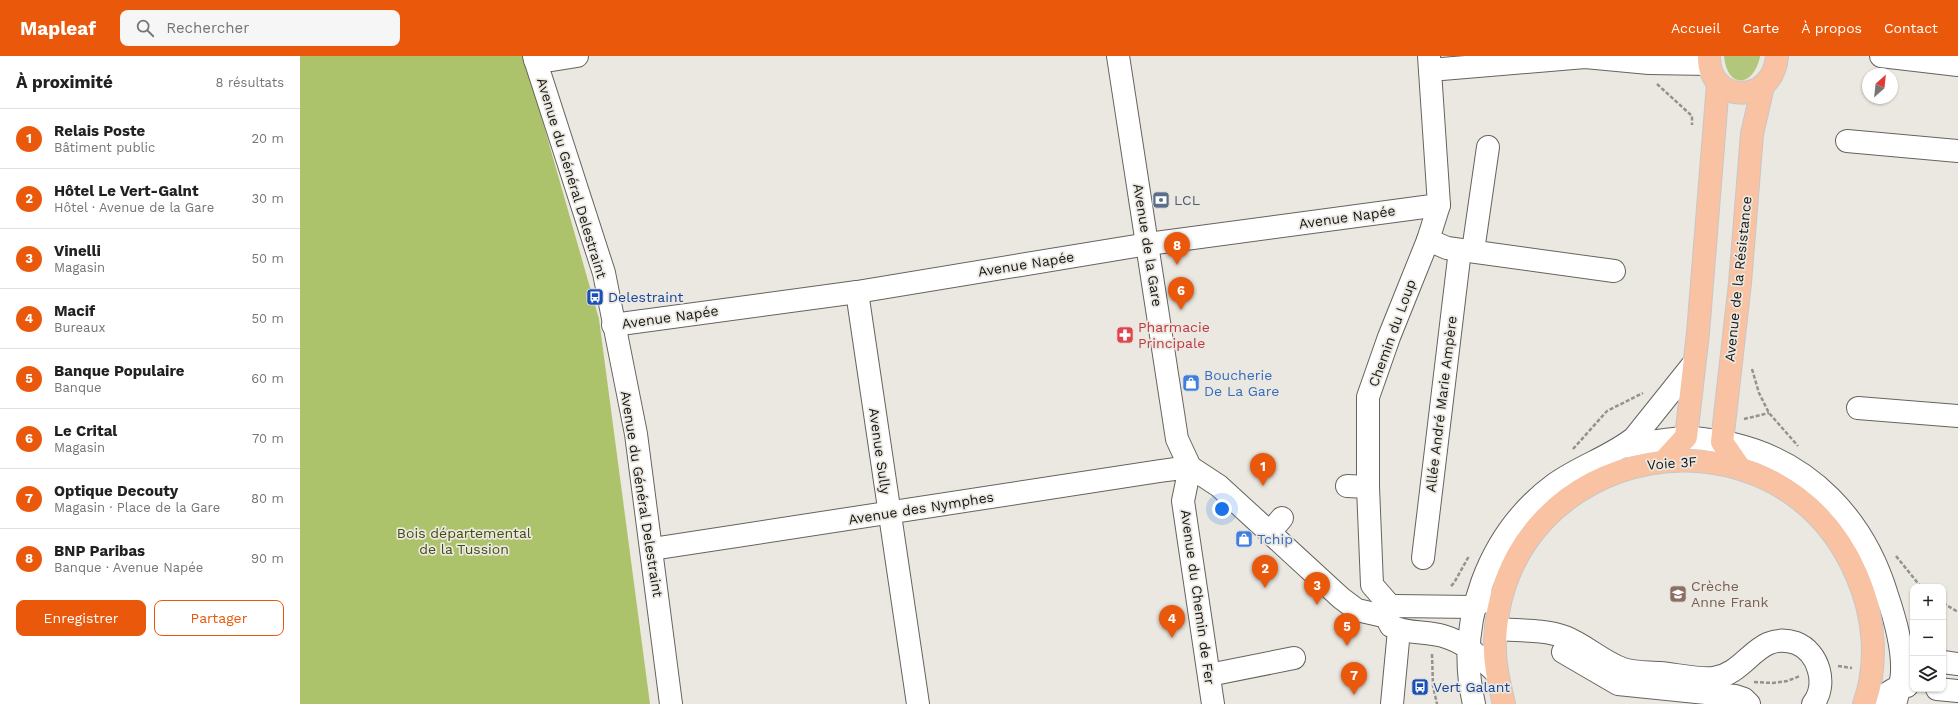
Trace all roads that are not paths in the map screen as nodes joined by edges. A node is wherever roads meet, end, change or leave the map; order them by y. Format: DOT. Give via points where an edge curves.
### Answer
graph roads {
  1 [pos="577,56"];
  2 [pos="1118,56"];
  3 [pos="1777,56"];
  4 [pos="1881,56"];
  5 [pos="535,58"];
  6 [pos="1709,60"];
  7 [pos="1430,63"];
  8 [pos="1958,65"];
  9 [pos="1718,84"];
  10 [pos="1763,86"];
  11 [pos="1847,141"];
  12 [pos="1488,146"];
  13 [pos="1958,151"];
  14 [pos="1439,205"];
  15 [pos="1428,240"];
  16 [pos="1148,244"];
  17 [pos="1466,250"];
  18 [pos="1614,271"];
  19 [pos="857,292"];
  20 [pos="613,325"];
  21 [pos="1694,363"];
  22 [pos="1858,408"];
  23 [pos="1958,416"];
  24 [pos="1686,438"];
  25 [pos="1722,442"];
  26 [pos="1622,447"];
  27 [pos="1665,460"];
  28 [pos="1190,468"];
  29 [pos="1740,468"];
  30 [pos="890,513"];
  31 [pos="652,549"];
  32 [pos="1423,558"];
  33 [pos="1505,586"];
  34 [pos="1474,607"];
  35 [pos="1393,618"];
  36 [pos="1871,626"];
  37 [pos="1495,636"];
  38 [pos="1468,646"];
  39 [pos="1907,656"];
  40 [pos="1294,658"];
  41 [pos="1946,662"];
  42 [pos="1958,664"];
  43 [pos="1497,673"];
  44 [pos="1209,675"];
  45 [pos="1946,690"];
  46 [pos="1958,691"];
  47 [pos="1903,692"];
  48 [pos="1750,693"];
  49 [pos="671,704"];
  50 [pos="918,704"];
  51 [pos="1213,704"];
  52 [pos="1392,704"];
  53 [pos="1474,704"];
  54 [pos="1504,704"];
  55 [pos="1813,704"];
  56 [pos="1864,704"];
  57 [pos="1876,704"];
  1 -- 5 [label="street" via="552,60"];
  2 -- 16 [label="street, Avenue de la Gare"];
  3 -- 10 [label="main road, Avenue de la Résistance" via="1771,78"];
  4 -- 8 [label="street"];
  5 -- 20 [label="street, Avenue du Général Delestraint" via="604,273"];
  6 -- 7 [label="street" via="1649,63 1585,57"];
  6 -- 9 [label="main road"];
  7 -- 14 [label="street, Chemin du Loup"];
  9 -- 10 [label="main road" via="1740,93"];
  9 -- 21 [label="main road"];
  10 -- 25 [label="main road, Avenue de la Résistance" via="1752,134 1740,283"];
  11 -- 13 [label="street"];
  12 -- 17 [label="street, Allée André Marie Ampère"];
  14 -- 15 [label="street, Chemin du Loup"];
  14 -- 16 [label="street, Avenue Napée"];
  15 -- 17 [label="street" via="1447,248"];
  15 -- 35 [label="street, Chemin du Loup" via="1368,397 1358,486 1372,585"];
  16 -- 19 [label="street, Avenue Napée"];
  16 -- 28 [label="street, Avenue de la Gare" via="1177,439"];
  17 -- 18 [label="street"];
  17 -- 32 [label="street, Allée André Marie Ampère"];
  19 -- 20 [label="street, Avenue Napée"];
  19 -- 30 [label="street, Avenue Sully"];
  20 -- 31 [label="street, Avenue du Général Delestraint" via="636,434"];
  21 -- 24 [label="main road"];
  21 -- 26 [label="street" via="1653,416 1634,438"];
  22 -- 23 [label="street"];
  24 -- 25 [label="street"];
  24 -- 26 [label="street" via="1654,440"];
  24 -- 27 [label="main road"];
  25 -- 29 [label="main road"];
  25 -- 39 [label="street" via="1753,449 1776,458 1796,470 1834,500 1860,534 1880,571"];
  26 -- 34 [label="street" via="1555,484 1528,508 1505,536 1487,568"];
  27 -- 29 [label="main road, Voie 3F" via="1703,460"];
  27 -- 33 [label="main road, Voie 3F" via="1635,466 1606,476 1579,490 1555,509 1535,532 1518,557"];
  28 -- 30 [label="street, Avenue des Nymphes" via="1160,470"];
  28 -- 35 [label="street" via="1276,525 1341,598 1357,610"];
  28 -- 44 [label="street, Avenue du Chemin de Fer" via="1183,501"];
  29 -- 36 [label="main road, Voie 3F" via="1773,482 1803,502 1829,528 1855,570 1863,590"];
  30 -- 31 [label="street, Avenue des Nymphes"];
  30 -- 50 [label="street, Avenue Sully"];
  31 -- 49 [label="street, Avenue du Général Delestraint"];
  33 -- 34 [label="street"];
  33 -- 37 [label="main road, Voie 3F"];
  34 -- 35 [label="street" via="1394,606"];
  34 -- 38 [label="street"];
  35 -- 38 [label="street"];
  35 -- 52 [label="street"];
  36 -- 39 [label="street" via="1887,642"];
  36 -- 56 [label="main road, Voie 3F" via="1871,670"];
  37 -- 43 [label="main road, Voie 3F"];
  37 -- 48 [label="street" via="1561,650 1618,684 1744,699"];
  37 -- 55 [label="street" via="1549,632 1566,637 1624,669 1713,678 1732,672 1758,648 1770,642 1783,641 1796,644 1808,651 1816,661 1820,685"];
  38 -- 43 [label="street"];
  38 -- 53 [label="street" via="1470,690"];
  39 -- 47 [label="street" via="1902,672"];
  40 -- 44 [label="street"];
  41 -- 42 [label="street"];
  43 -- 54 [label="main road, Voie 3F"];
  44 -- 51 [label="street, Avenue du Chemin de Fer"];
  45 -- 46 [label="street"];
  47 -- 57 [label="street" via="1883,697"];
}
